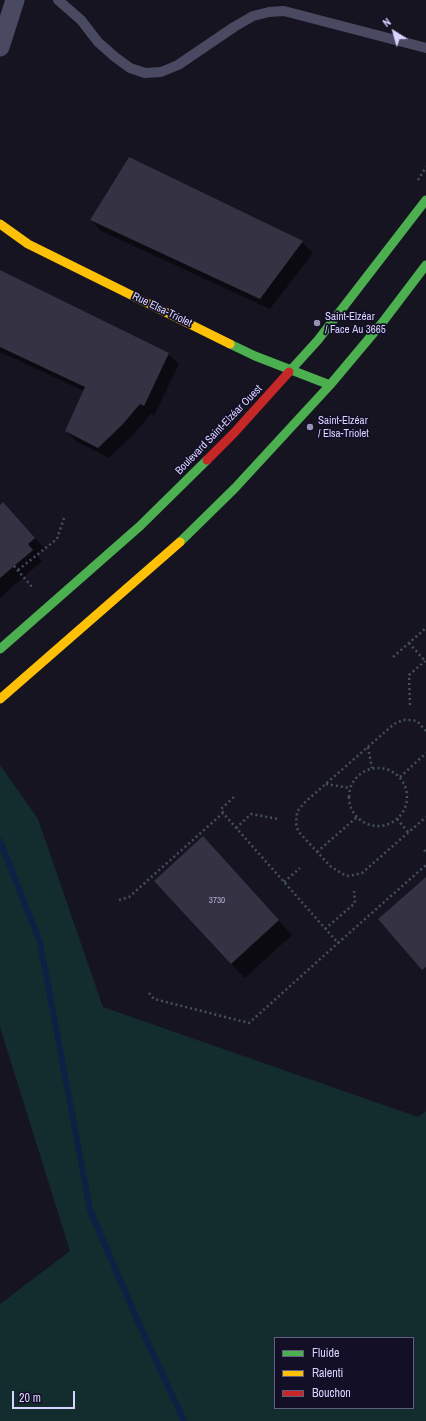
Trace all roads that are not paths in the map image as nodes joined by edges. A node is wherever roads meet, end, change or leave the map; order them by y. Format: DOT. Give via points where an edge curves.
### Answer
graph roads {
  1 [pos="15,0"];
  2 [pos="58,0"];
  3 [pos="0,47"];
  4 [pos="426,48"];
  5 [pos="426,200"];
  6 [pos="0,224"];
  7 [pos="426,265"];
  8 [pos="291,371"];
  9 [pos="330,385"];
  10 [pos="0,649"];
  11 [pos="0,699"];
  1 -- 3 [label="street"];
  2 -- 4 [label="lane" via="81,20 114,57 130,68 145,73 161,72 178,65 234,27 253,16 269,12 284,11"];
  5 -- 8 [label="street, Boulevard Saint-Elzéar Ouest" via="339,314"];
  6 -- 8 [label="street, Rue Elsa-Triolet" via="28,244 255,356"];
  7 -- 9 [label="street"];
  8 -- 9 [label="street, Rue Elsa-Triolet"];
  8 -- 10 [label="street, Boulevard Saint-Elzéar Ouest" via="168,500"];
  9 -- 11 [label="street" via="235,488 177,544"];
}
